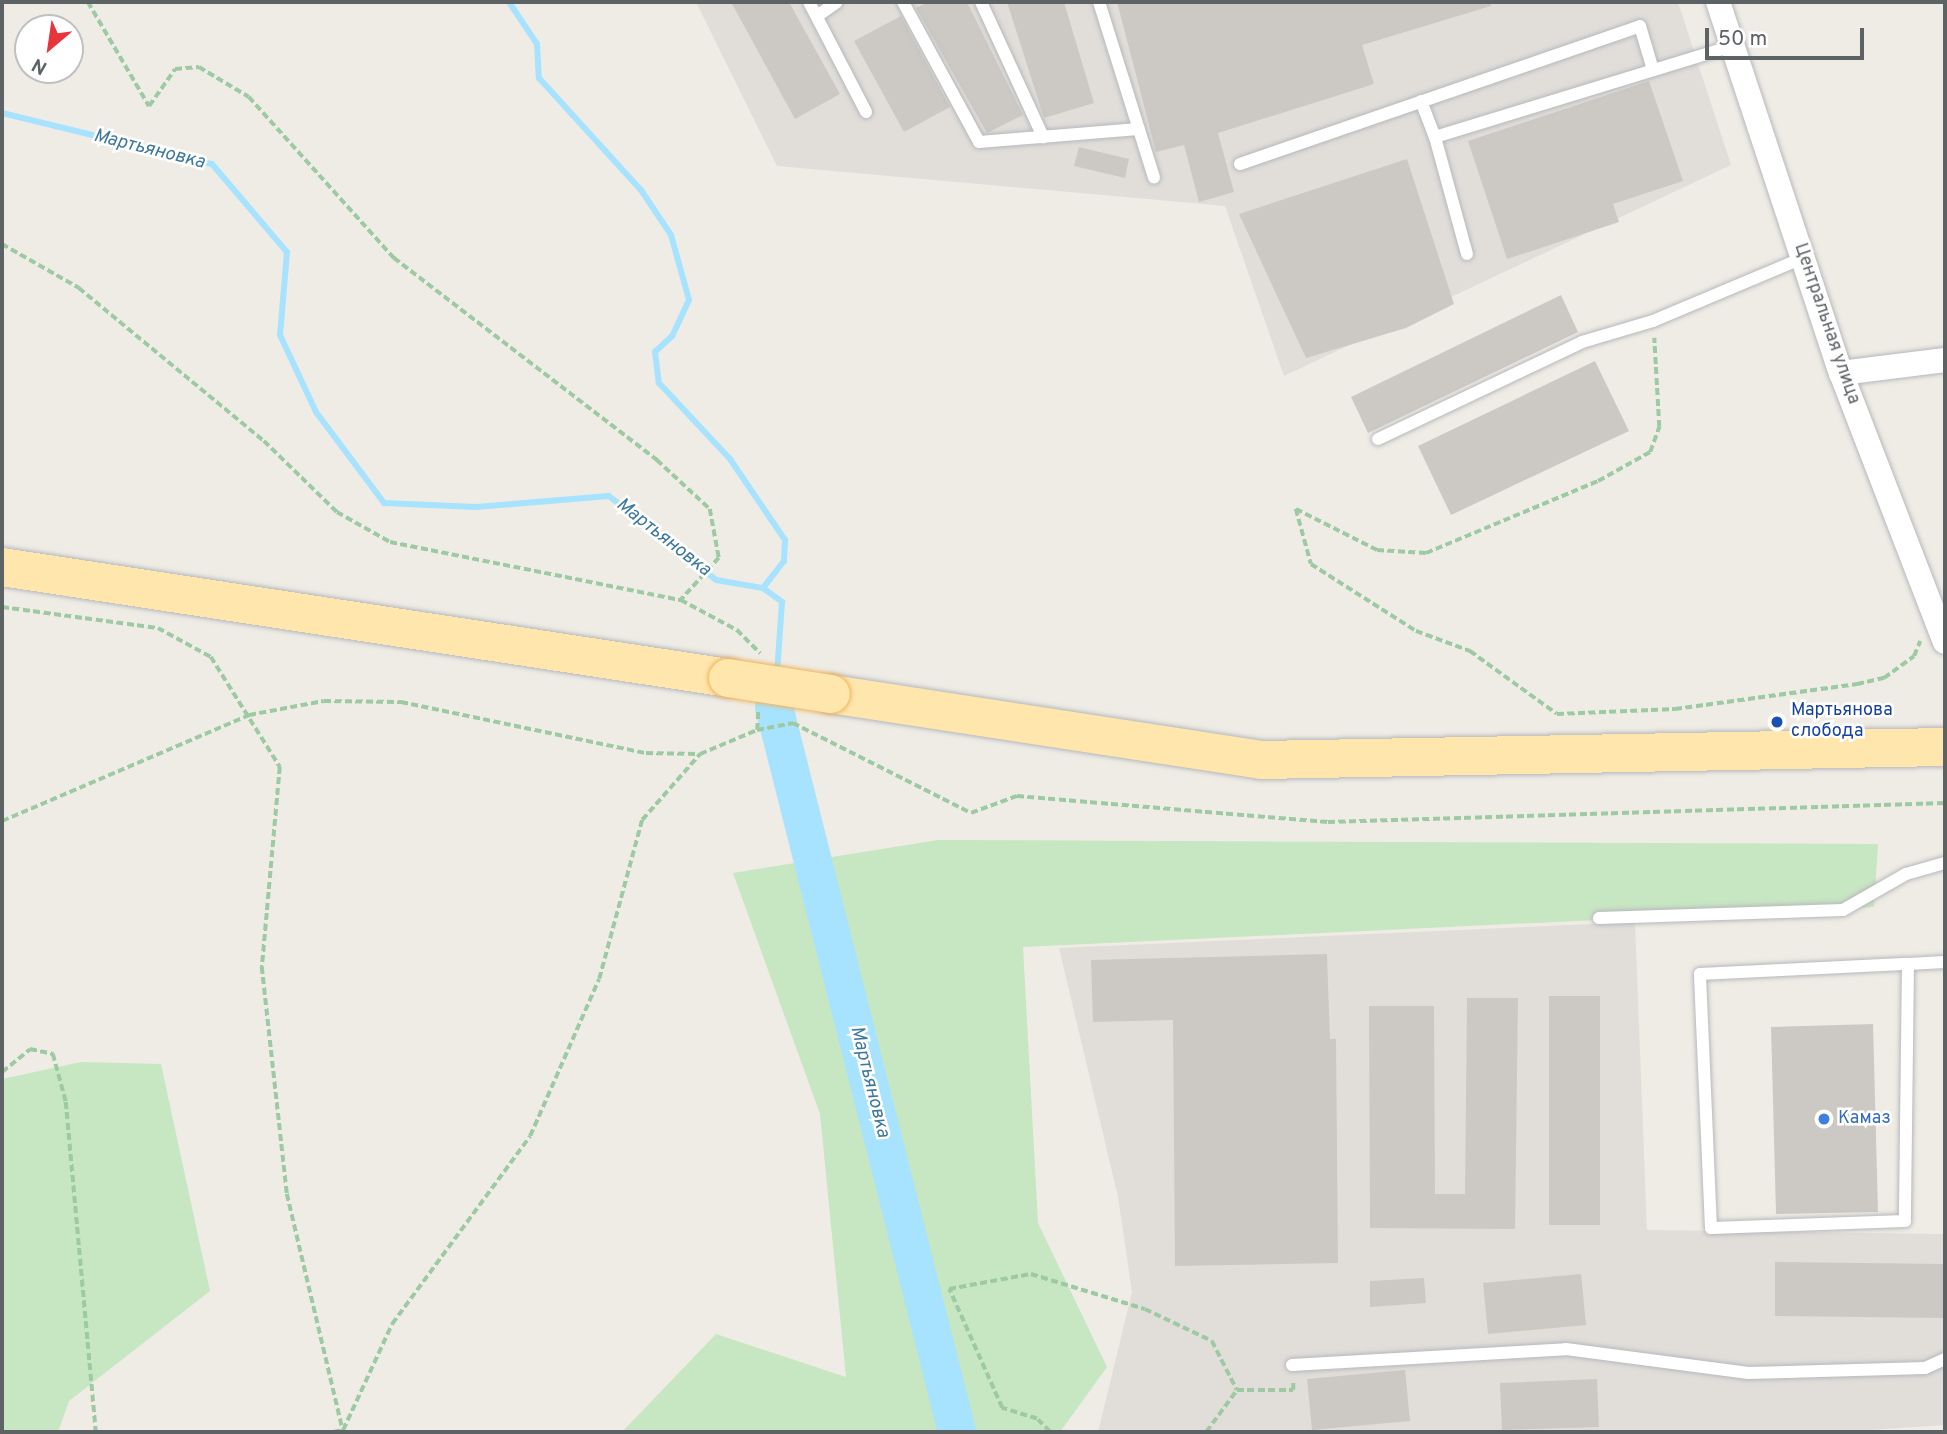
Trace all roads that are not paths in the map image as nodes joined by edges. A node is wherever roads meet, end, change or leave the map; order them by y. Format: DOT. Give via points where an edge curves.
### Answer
graph roads {
  1 [pos="809,2"];
  2 [pos="837,2"];
  3 [pos="903,2"];
  4 [pos="981,2"];
  5 [pos="1099,2"];
  6 [pos="1718,2"];
  7 [pos="817,16"];
  8 [pos="1732,46"];
  9 [pos="1653,70"];
  10 [pos="1421,101"];
  11 [pos="866,112"];
  12 [pos="1138,129"];
  13 [pos="1435,136"];
  14 [pos="1043,137"];
  15 [pos="1240,164"];
  16 [pos="1154,178"];
  17 [pos="1467,254"];
  18 [pos="1803,258"];
  19 [pos="1945,360"];
  20 [pos="1841,373"];
  21 [pos="1378,439"];
  22 [pos="2,567"];
  23 [pos="1945,642"];
  24 [pos="1945,747"];
  25 [pos="1945,863"];
  26 [pos="1599,918"];
  27 [pos="1945,962"];
  28 [pos="1908,964"];
  29 [pos="1945,1359"];
  30 [pos="1292,1365"];
  1 -- 7 [label="lane"];
  2 -- 7 [label="lane"];
  3 -- 14 [label="lane" via="979,142"];
  4 -- 14 [label="lane"];
  5 -- 12 [label="lane"];
  6 -- 8 [label="street, Центральная улица"];
  7 -- 11 [label="lane"];
  8 -- 9 [label="lane"];
  8 -- 18 [label="street, Центральная улица"];
  9 -- 10 [label="lane" via="1640,26"];
  9 -- 13 [label="lane"];
  10 -- 13 [label="lane"];
  10 -- 15 [label="lane"];
  12 -- 14 [label="lane"];
  12 -- 16 [label="lane"];
  13 -- 17 [label="lane"];
  18 -- 20 [label="street, Центральная улица"];
  18 -- 21 [label="lane" via="1653,321 1582,342"];
  19 -- 20 [label="street"];
  20 -- 23 [label="street, Центральная улица"];
  22 -- 24 [label="main road, bridge" via="1261,760"];
  25 -- 26 [label="lane" via="1906,874 1843,910"];
  27 -- 28 [label="lane"];
  28 -- 28 [label="lane" via="1700,974 1711,1228 1905,1221"];
  29 -- 30 [label="lane" via="1925,1368 1748,1373 1566,1349"];
}
